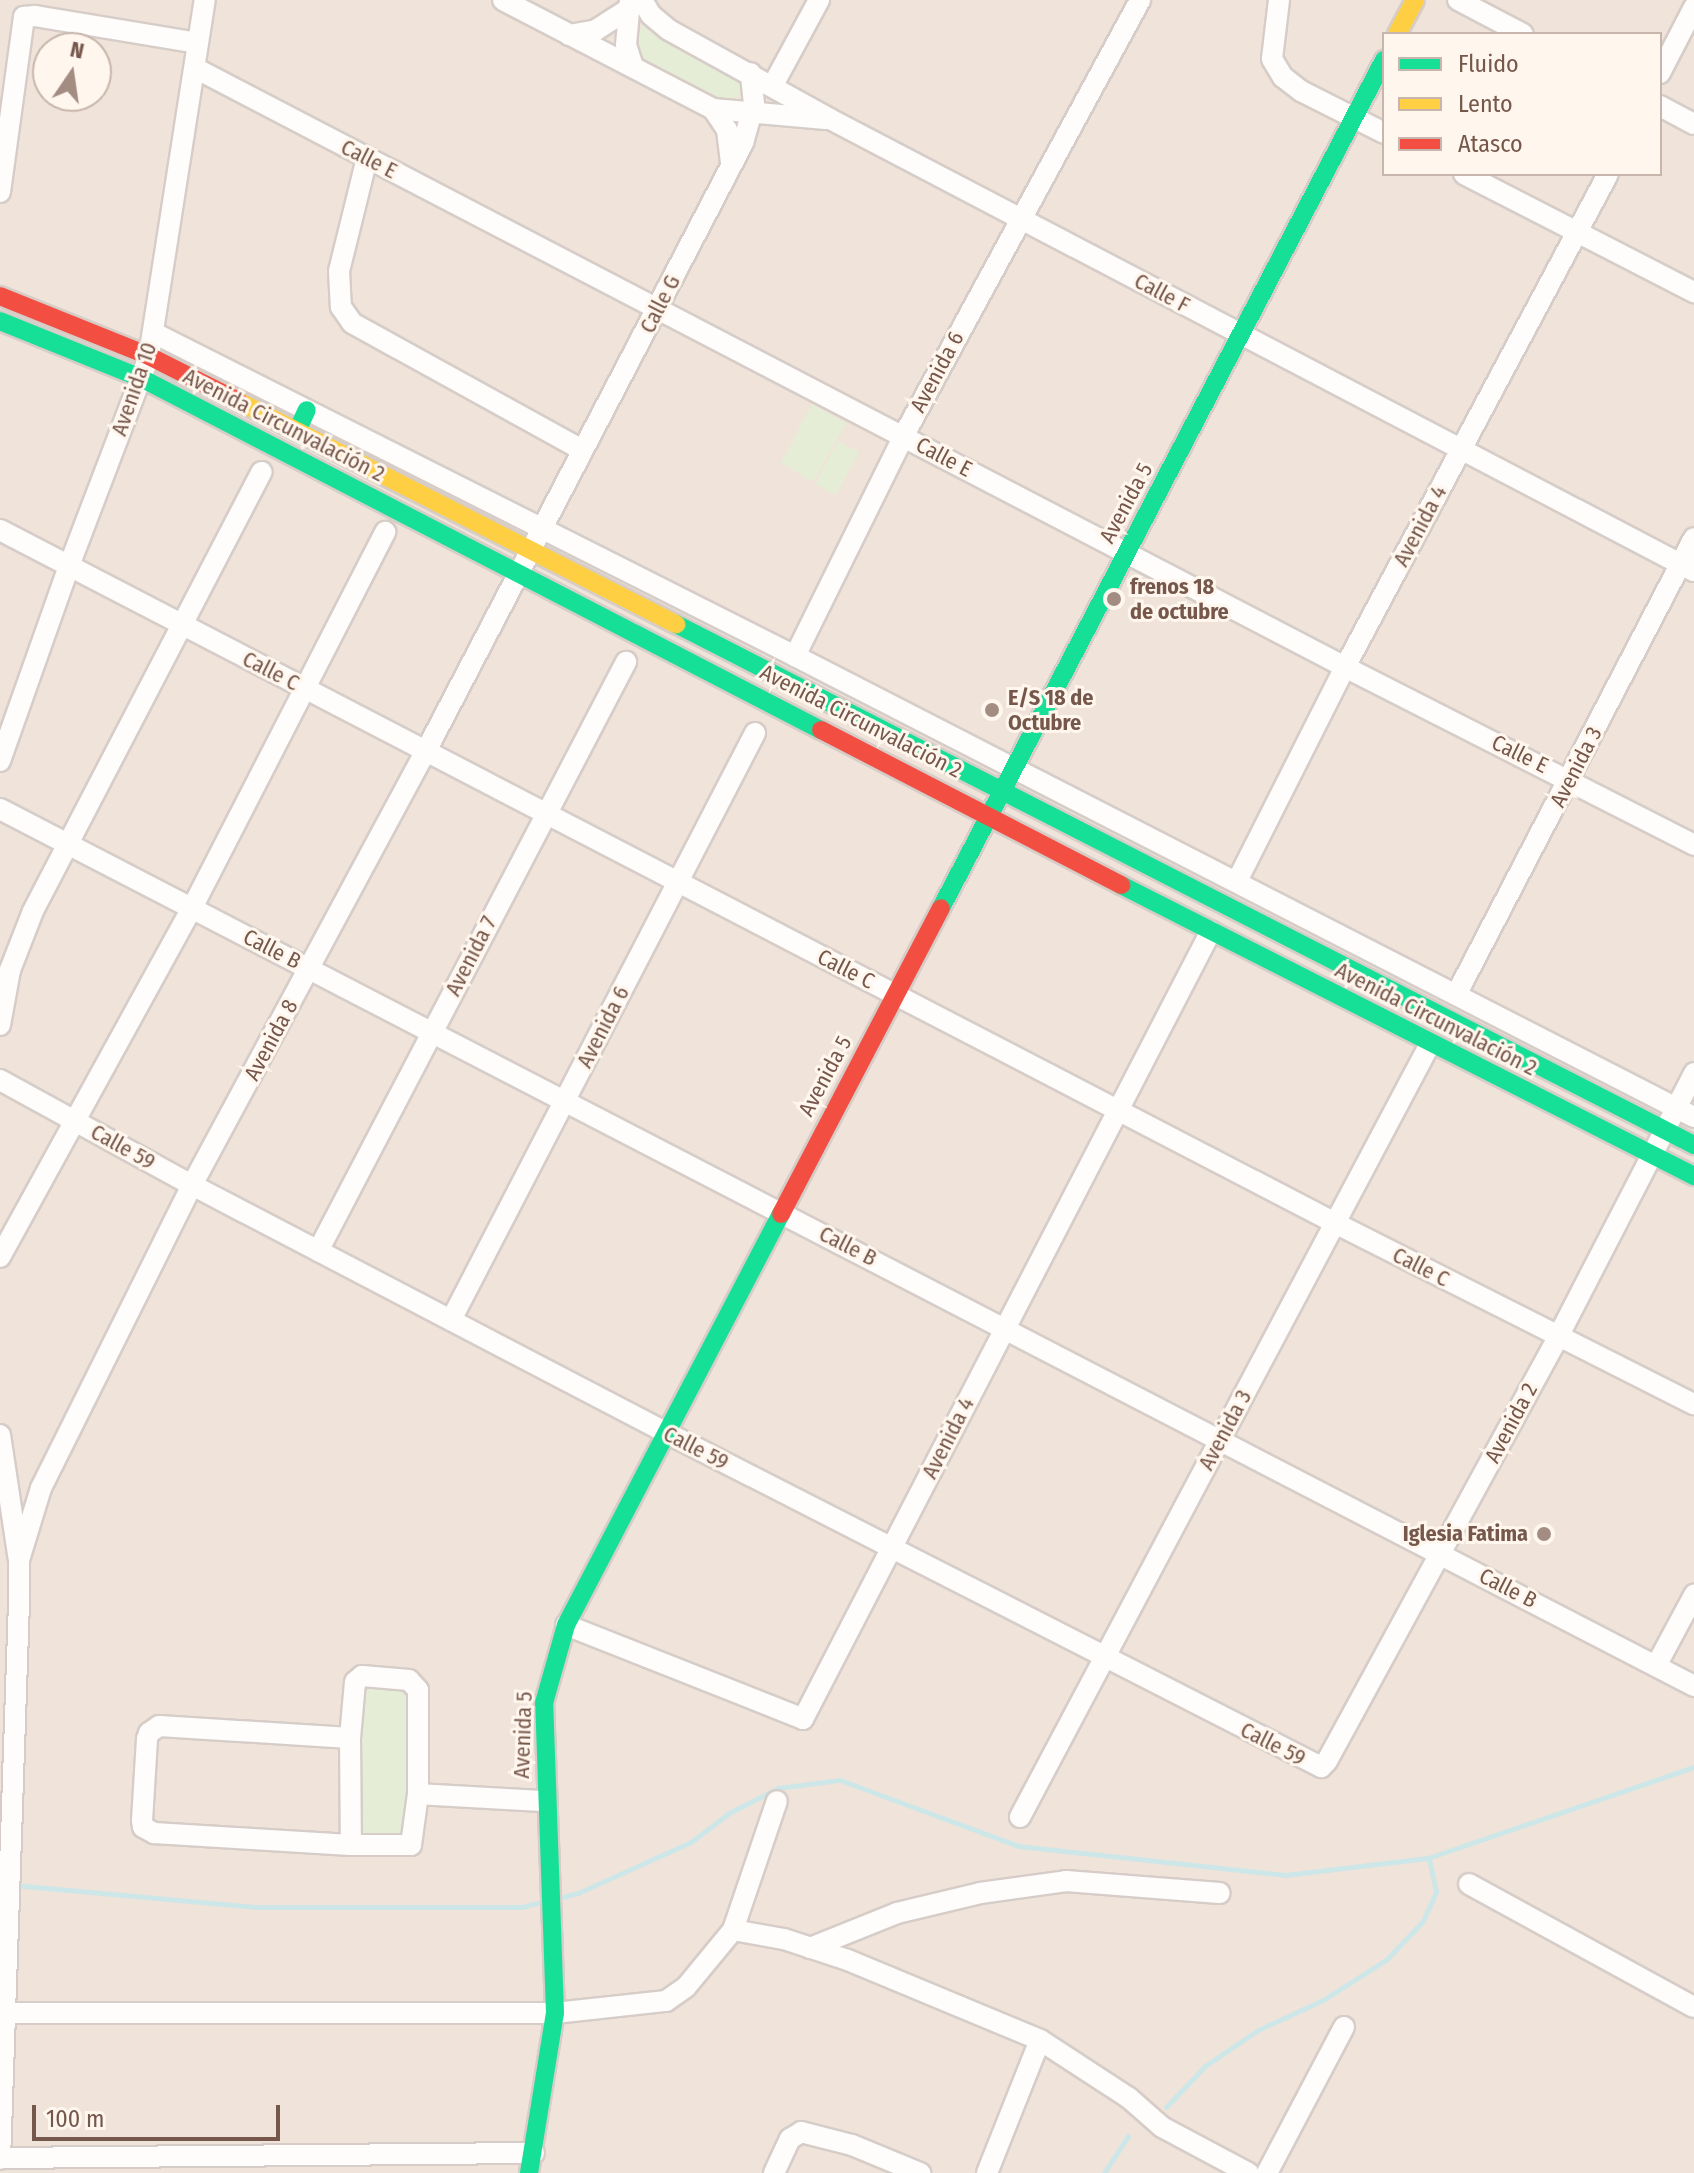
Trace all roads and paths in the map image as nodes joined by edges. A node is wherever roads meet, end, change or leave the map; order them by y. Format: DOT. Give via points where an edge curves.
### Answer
graph roads {
  1 [pos="205,0"];
  2 [pos="503,0"];
  3 [pos="819,0"];
  4 [pos="1140,0"];
  5 [pos="1279,0"];
  6 [pos="1415,0"];
  7 [pos="1458,0"];
  8 [pos="633,3"];
  9 [pos="1694,7"];
  10 [pos="1398,32"];
  11 [pos="1519,32"];
  12 [pos="569,35"];
  13 [pos="198,43"];
  14 [pos="1382,64"];
  15 [pos="633,67"];
  16 [pos="195,68"];
  17 [pos="1662,69"];
  18 [pos="751,73"];
  19 [pos="773,85"];
  20 [pos="1662,107"];
  21 [pos="713,109"];
  22 [pos="752,114"];
  23 [pos="1354,118"];
  24 [pos="830,119"];
  25 [pos="1694,124"];
  26 [pos="1382,132"];
  27 [pos="367,158"];
  28 [pos="731,166"];
  29 [pos="1468,176"];
  30 [pos="1607,176"];
  31 [pos="0,192"];
  32 [pos="1019,219"];
  33 [pos="1578,232"];
  34 [pos="1694,292"];
  35 [pos="0,296"];
  36 [pos="659,307"];
  37 [pos="0,321"];
  38 [pos="154,333"];
  39 [pos="1242,335"];
  40 [pos="149,356"];
  41 [pos="141,378"];
  42 [pos="307,410"];
  43 [pos="297,431"];
  44 [pos="904,435"];
  45 [pos="1462,448"];
  46 [pos="582,450"];
  47 [pos="262,472"];
  48 [pos="543,529"];
  49 [pos="0,530"];
  50 [pos="385,532"];
  51 [pos="1694,538"];
  52 [pos="530,553"];
  53 [pos="1127,554"];
  54 [pos="69,566"];
  55 [pos="1687,567"];
  56 [pos="519,574"];
  57 [pos="183,625"];
  58 [pos="795,656"];
  59 [pos="626,662"];
  60 [pos="1345,667"];
  61 [pos="825,672"];
  62 [pos="307,689"];
  63 [pos="812,694"];
  64 [pos="755,733"];
  65 [pos="426,751"];
  66 [pos="0,761"];
  67 [pos="1014,771"];
  68 [pos="1571,779"];
  69 [pos="1003,791"];
  70 [pos="0,809"];
  71 [pos="545,813"];
  72 [pos="990,814"];
  73 [pos="1151,841"];
  74 [pos="70,844"];
  75 [pos="1694,845"];
  76 [pos="1140,862"];
  77 [pos="1237,881"];
  78 [pos="678,882"];
  79 [pos="192,908"];
  80 [pos="1315,923"];
  81 [pos="1211,931"];
  82 [pos="1303,945"];
  83 [pos="309,968"];
  84 [pos="895,995"];
  85 [pos="1456,995"];
  86 [pos="0,1025"];
  87 [pos="432,1031"];
  88 [pos="1430,1044"];
  89 [pos="1694,1073"];
  90 [pos="0,1080"];
  91 [pos="565,1100"];
  92 [pos="1118,1111"];
  93 [pos="1685,1112"];
  94 [pos="76,1121"];
  95 [pos="1664,1130"];
  96 [pos="1694,1145"];
  97 [pos="1652,1154"];
  98 [pos="1694,1176"];
  99 [pos="192,1185"];
  100 [pos="781,1211"];
  101 [pos="1335,1223"];
  102 [pos="318,1251"];
  103 [pos="0,1257"];
  104 [pos="451,1320"];
  105 [pos="1006,1327"];
  106 [pos="1558,1337"];
  107 [pos="1694,1404"];
  108 [pos="665,1432"];
  109 [pos="0,1435"];
  110 [pos="1220,1439"];
  111 [pos="8,1484"];
  112 [pos="41,1488"];
  113 [pos="6,1510"];
  114 [pos="891,1548"];
  115 [pos="1441,1553"];
  116 [pos="19,1560"];
  117 [pos="1694,1595"];
  118 [pos="566,1625"];
  119 [pos="1104,1658"];
  120 [pos="1656,1666"];
  121 [pos="1694,1686"];
  122 [pos="350,1738"];
  123 [pos="1321,1767"];
  124 [pos="418,1794"];
  125 [pos="545,1801"];
  126 [pos="777,1801"];
  127 [pos="1020,1817"];
  128 [pos="351,1845"];
  129 [pos="5,1852"];
  130 [pos="1469,1884"];
  131 [pos="1220,1893"];
  132 [pos="733,1930"];
  133 [pos="810,1948"];
  134 [pos="1694,2007"];
  135 [pos="555,2013"];
  136 [pos="3,2014"];
  137 [pos="1344,2027"];
  138 [pos="1040,2040"];
  139 [pos="0,2159"];
  140 [pos="532,2163"];
  141 [pos="774,2173"];
  142 [pos="920,2173"];
  143 [pos="987,2173"];
  144 [pos="1248,2173"];
  145 [pos="1267,2173"];
  1 -- 13 [label="street, Avenida 10"];
  2 -- 12 [label="street"];
  3 -- 19 [label="street"];
  4 -- 32 [label="street, Avenida 6"];
  5 -- 23 [label="street" via="1272,59 1283,77"];
  6 -- 10 [label="main road"];
  7 -- 11 [label="street"];
  8 -- 12 [label="street" via="596,30"];
  8 -- 15 [label="street" via="626,45"];
  8 -- 18 [label="street, Calle F" via="669,30"];
  9 -- 17 [label="street"];
  12 -- 15 [label="street"];
  13 -- 16 [label="street, Avenida 10"];
  13 -- 31 [label="street" via="24,17"];
  14 -- 23 [label="main road, Avenida 5"];
  15 -- 21 [label="street"];
  16 -- 27 [label="street, Calle E"];
  16 -- 38 [label="street, Avenida 10"];
  18 -- 19 [label="street, Calle F"];
  18 -- 22 [label="street, Calle G"];
  19 -- 24 [label="street, Calle F"];
  20 -- 25 [label="street"];
  21 -- 22 [label="street"];
  21 -- 28 [label="street" via="727,130"];
  22 -- 24 [label="street"];
  22 -- 28 [label="street, Calle G"];
  23 -- 26 [label="street"];
  23 -- 39 [label="main road, Avenida 5"];
  24 -- 32 [label="street, Calle F"];
  27 -- 36 [label="street, Calle E"];
  27 -- 46 [label="street" via="339,271 341,307 352,323"];
  28 -- 36 [label="street, Calle G"];
  29 -- 33 [label="street"];
  30 -- 33 [label="street, Avenida 4"];
  32 -- 39 [label="street, Calle F"];
  32 -- 44 [label="street, Avenida 6"];
  33 -- 34 [label="street"];
  33 -- 45 [label="street, Avenida 4"];
  35 -- 40 [label="main road, Avenida Circunvalación 2"];
  36 -- 44 [label="street, Calle E"];
  36 -- 46 [label="street, Calle G"];
  37 -- 41 [label="main road, Avenida Circunvalación 2"];
  38 -- 40 [label="street, Avenida 10"];
  38 -- 42 [label="street"];
  39 -- 45 [label="street, Calle F"];
  39 -- 53 [label="main road, Avenida 5"];
  40 -- 41 [label="street, Avenida 10"];
  40 -- 43 [label="main road, Avenida Circunvalación 2"];
  41 -- 54 [label="street, Avenida 10"];
  41 -- 56 [label="main road, Avenida Circunvalación 2"];
  42 -- 43 [label="main road"];
  42 -- 48 [label="street"];
  43 -- 52 [label="main road, Avenida Circunvalación 2"];
  44 -- 53 [label="street, Calle E"];
  44 -- 58 [label="street, Avenida 6"];
  45 -- 55 [label="street, Calle F"];
  45 -- 60 [label="street, Avenida 4"];
  46 -- 48 [label="street, Calle G"];
  47 -- 57 [label="street"];
  48 -- 52 [label="street, Avenida 8"];
  48 -- 58 [label="street"];
  49 -- 54 [label="street, Calle C"];
  50 -- 62 [label="street"];
  51 -- 55 [label="street, Avenida 3"];
  52 -- 56 [label="street, Avenida 8"];
  52 -- 63 [label="main road, Avenida Circunvalación 2"];
  53 -- 60 [label="street, Calle E"];
  53 -- 67 [label="main road, Avenida 5"];
  54 -- 57 [label="street, Calle C"];
  54 -- 66 [label="street, Avenida 10"];
  55 -- 68 [label="street, Avenida 3"];
  56 -- 65 [label="street, Avenida 8"];
  56 -- 72 [label="main road, Avenida Circunvalación 2"];
  57 -- 62 [label="street, Calle C"];
  57 -- 74 [label="street"];
  58 -- 61 [label="street"];
  59 -- 71 [label="street, Avenida 7"];
  60 -- 68 [label="street, Calle E"];
  60 -- 77 [label="street, Avenida 4"];
  61 -- 63 [label="main road"];
  61 -- 67 [label="street"];
  62 -- 65 [label="street, Calle C"];
  62 -- 79 [label="street"];
  63 -- 69 [label="main road, Avenida Circunvalación 2"];
  64 -- 78 [label="street, Avenida 6"];
  65 -- 71 [label="street, Calle C"];
  65 -- 83 [label="street, Avenida 8"];
  67 -- 69 [label="main road, Avenida 5"];
  67 -- 73 [label="street"];
  68 -- 75 [label="street, Calle E"];
  68 -- 85 [label="street, Avenida 3"];
  69 -- 72 [label="main road, Avenida 5"];
  69 -- 76 [label="main road, Avenida Circunvalación 2"];
  70 -- 74 [label="street, Calle B"];
  71 -- 78 [label="street, Calle C"];
  71 -- 87 [label="street, Avenida 7"];
  72 -- 81 [label="main road, Avenida Circunvalación 2"];
  72 -- 84 [label="main road, Avenida 5"];
  73 -- 76 [label="main road"];
  73 -- 77 [label="street"];
  74 -- 79 [label="street, Calle B"];
  74 -- 86 [label="street" via="22,934"];
  76 -- 82 [label="main road, Avenida Circunvalación 2"];
  77 -- 80 [label="street"];
  78 -- 84 [label="street, Calle C"];
  78 -- 91 [label="street, Avenida 6"];
  79 -- 83 [label="street, Calle B"];
  79 -- 94 [label="street"];
  80 -- 82 [label="main road"];
  80 -- 85 [label="street"];
  81 -- 88 [label="main road, Avenida Circunvalación 2"];
  81 -- 92 [label="street, Avenida 4"];
  82 -- 95 [label="main road, Avenida Circunvalación 2"];
  83 -- 87 [label="street, Calle B"];
  83 -- 99 [label="street, Avenida 8"];
  84 -- 92 [label="street, Calle C"];
  84 -- 100 [label="main road, Avenida 5"];
  85 -- 93 [label="street"];
  87 -- 91 [label="street, Calle B"];
  87 -- 102 [label="street, Avenida 7"];
  88 -- 97 [label="main road, Avenida Circunvalación 2"];
  88 -- 101 [label="street, Avenida 3"];
  89 -- 93 [label="street, Avenida 2"];
  90 -- 94 [label="street, Calle 59"];
  91 -- 100 [label="street, Calle B"];
  91 -- 104 [label="street, Avenida 6"];
  92 -- 101 [label="street, Calle C"];
  92 -- 105 [label="street, Avenida 4"];
  93 -- 95 [label="street, Avenida 2"];
  94 -- 99 [label="street, Calle 59"];
  94 -- 103 [label="street"];
  95 -- 96 [label="main road, Avenida Circunvalación 2"];
  95 -- 97 [label="street, Avenida 2"];
  97 -- 98 [label="main road, Avenida Circunvalación 2"];
  97 -- 106 [label="street, Avenida 2"];
  99 -- 102 [label="street, Calle 59"];
  99 -- 112 [label="street, Avenida 8"];
  100 -- 105 [label="street, Calle B"];
  100 -- 108 [label="main road, Avenida 5"];
  101 -- 106 [label="street, Calle C"];
  101 -- 110 [label="street, Avenida 3"];
  102 -- 104 [label="street, Calle 59"];
  104 -- 108 [label="street, Calle 59"];
  105 -- 110 [label="street, Calle B"];
  105 -- 114 [label="street, Avenida 4"];
  106 -- 107 [label="street, Calle C"];
  106 -- 115 [label="street, Avenida 2"];
  108 -- 114 [label="street, Calle 59"];
  108 -- 118 [label="main road, Avenida 5"];
  109 -- 111 [label="street"];
  110 -- 115 [label="street, Calle B"];
  110 -- 119 [label="street, Avenida 3"];
  111 -- 112 [label="street"];
  111 -- 113 [label="street"];
  112 -- 116 [label="street, Avenida 8"];
  113 -- 116 [label="street"];
  114 -- 118 [label="street, Avenida 4" via="803,1719"];
  114 -- 119 [label="street, Calle 59"];
  115 -- 120 [label="street, Calle B"];
  115 -- 123 [label="street, Avenida 2"];
  116 -- 129 [label="street"];
  117 -- 120 [label="street"];
  118 -- 125 [label="main road, Avenida 5" via="544,1703"];
  119 -- 123 [label="street, Calle 59"];
  119 -- 127 [label="street, Avenida 3"];
  120 -- 121 [label="street, Calle B"];
  122 -- 124 [label="street" via="357,1678 413,1683 418,1690"];
  122 -- 128 [label="street"];
  122 -- 128 [label="street" via="159,1726 147,1739 142,1820 148,1831"];
  124 -- 125 [label="street"];
  124 -- 128 [label="street" via="411,1845"];
  125 -- 135 [label="main road, Avenida 5"];
  126 -- 132 [label="street"];
  129 -- 136 [label="street"];
  130 -- 134 [label="street"];
  131 -- 133 [label="street" via="1052,1883 897,1913"];
  132 -- 133 [label="street"];
  132 -- 135 [label="street" via="686,1987 666,2001"];
  133 -- 138 [label="street"];
  135 -- 136 [label="street"];
  135 -- 140 [label="main road, Avenida 5"];
  136 -- 139 [label="street"];
  137 -- 145 [label="street"];
  138 -- 143 [label="street"];
  138 -- 144 [label="street" via="1129,2098 1162,2127"];
  139 -- 140 [label="street"];
  141 -- 142 [label="street" via="790,2139 801,2132 852,2145"];
}
